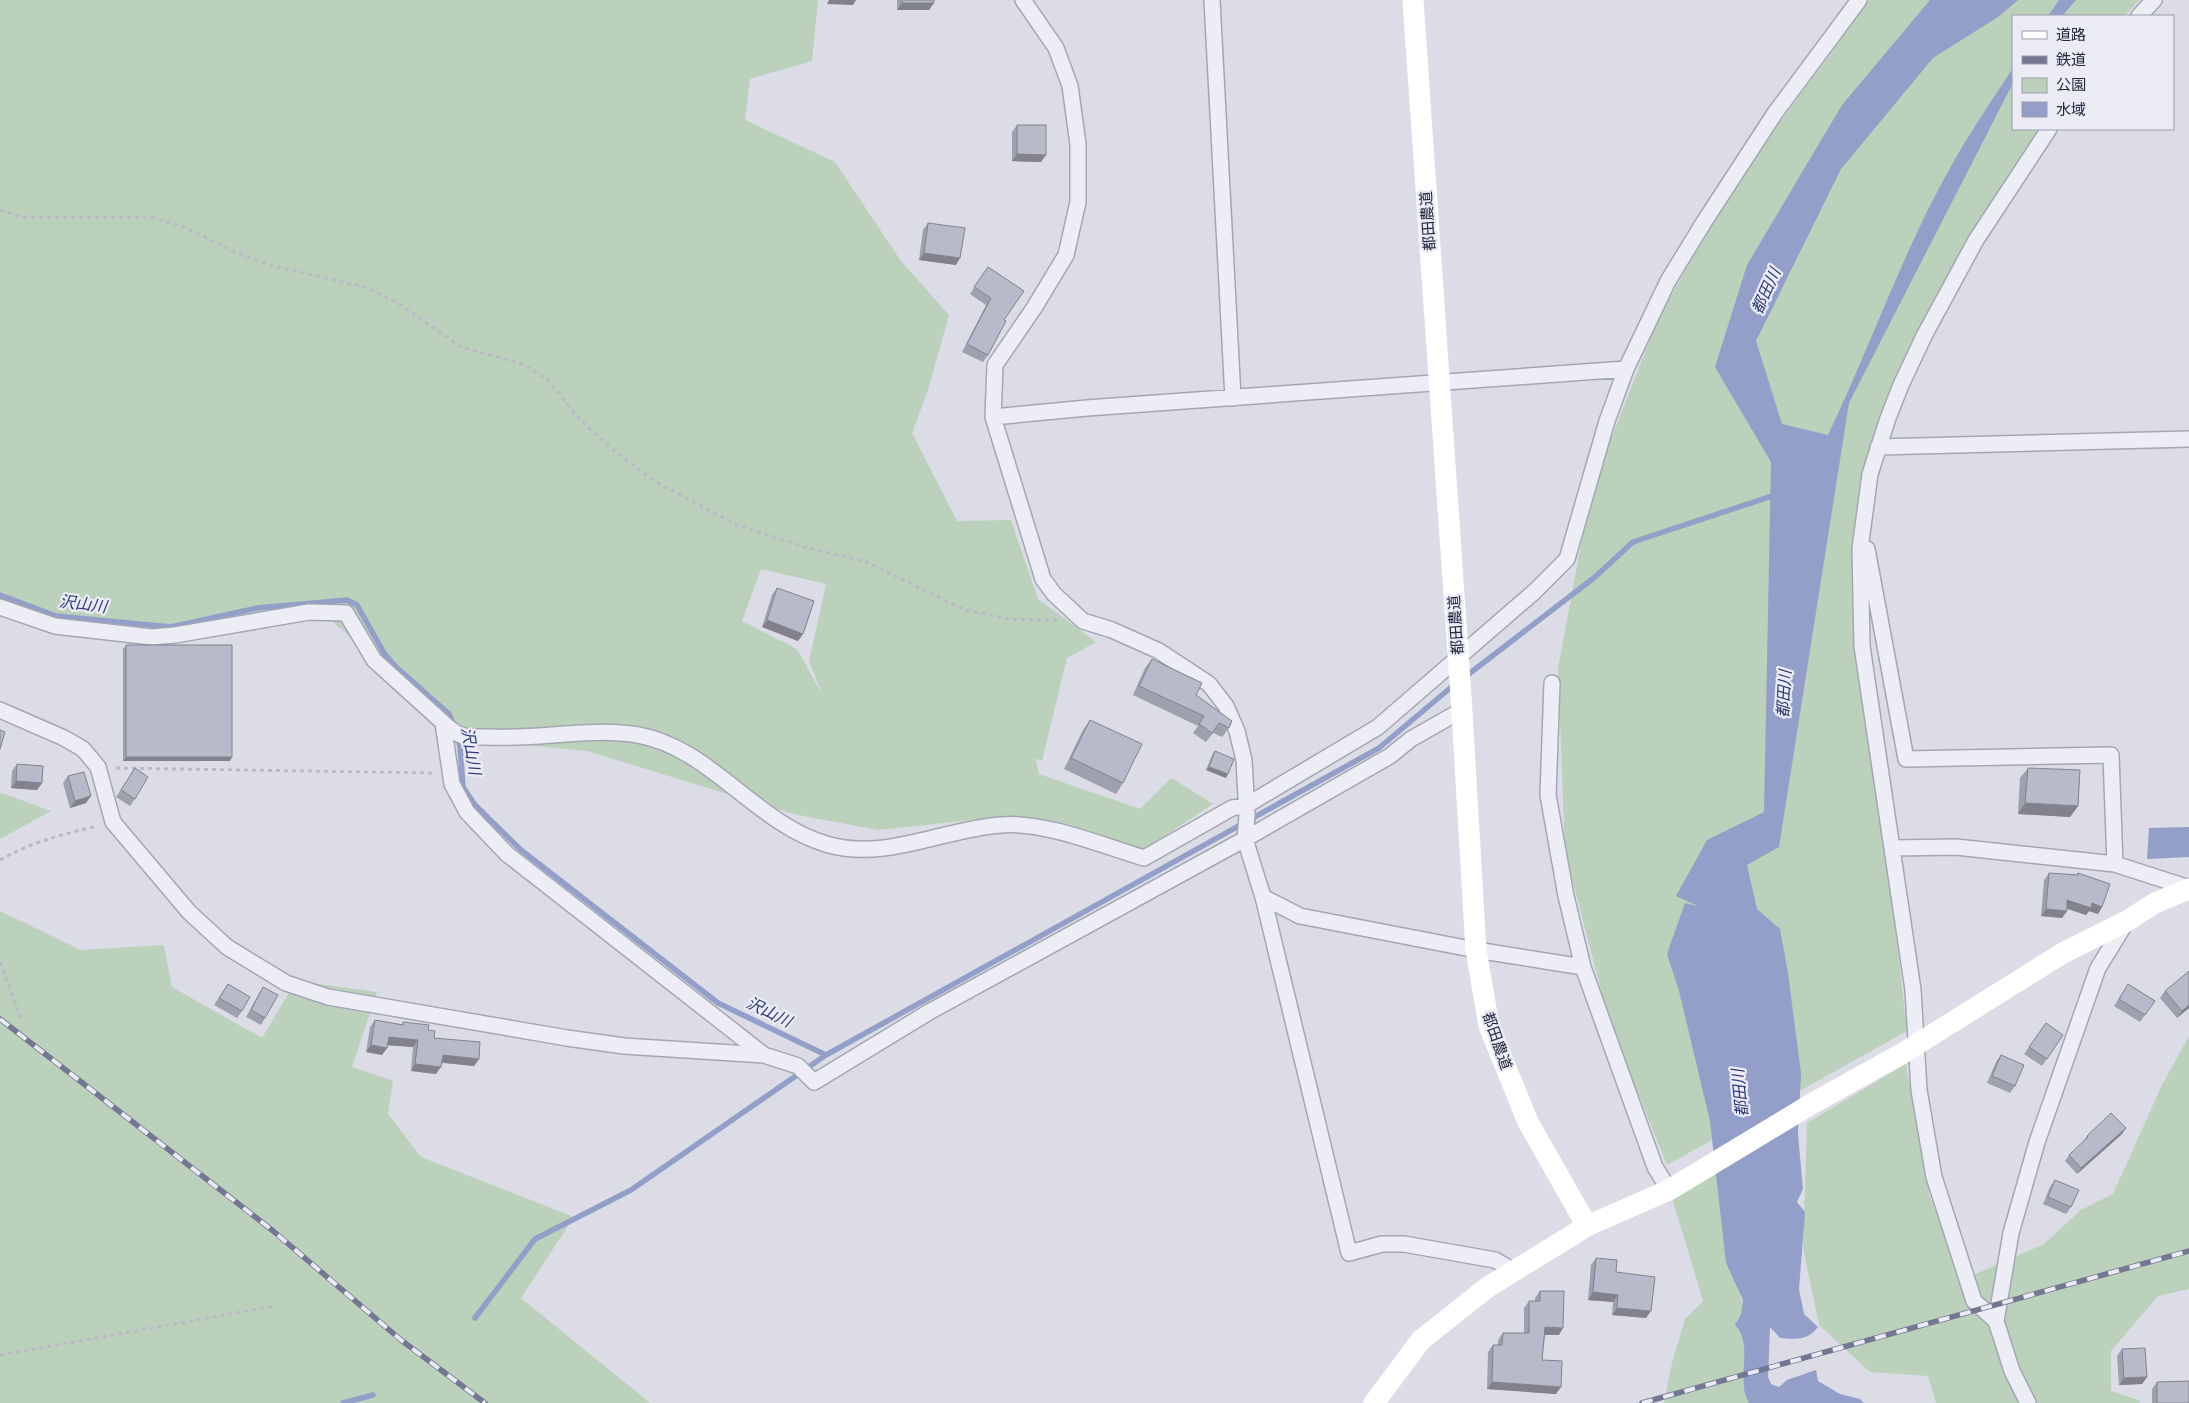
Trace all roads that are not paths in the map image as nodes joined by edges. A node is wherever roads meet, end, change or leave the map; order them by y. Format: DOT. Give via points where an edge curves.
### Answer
graph roads {
  1 [pos="1023,0"];
  2 [pos="1212,0"];
  3 [pos="1413,0"];
  4 [pos="2154,0"];
  5 [pos="1857,1"];
  6 [pos="2140,15"];
  7 [pos="2048,130"];
  8 [pos="1626,369"];
  9 [pos="1440,384"];
  10 [pos="1233,398"];
  11 [pos="993,417"];
  12 [pos="2189,439"];
  13 [pos="1878,447"];
  14 [pos="1862,523"];
  15 [pos="0,608"];
  16 [pos="1459,661"];
  17 [pos="1552,683"];
  18 [pos="1461,703"];
  19 [pos="0,710"];
  20 [pos="445,725"];
  21 [pos="1247,810"];
  22 [pos="1246,835"];
  23 [pos="1892,848"];
  24 [pos="2115,864"];
  25 [pos="2189,888"];
  26 [pos="1263,896"];
  27 [pos="2127,921"];
  28 [pos="1476,950"];
  29 [pos="1584,967"];
  30 [pos="1910,1047"];
  31 [pos="764,1055"];
  32 [pos="1669,1190"];
  33 [pos="1587,1226"];
  34 [pos="1514,1271"];
  35 [pos="1996,1321"];
  36 [pos="1374,1403"];
  37 [pos="2028,1403"];
  1 -- 11 [label="street" via="1056,48 1070,86 1078,144 1078,202 1066,254 996,366"];
  2 -- 10 [label="street"];
  3 -- 9 [label="street, 都田農道"];
  4 -- 6 [label="street"];
  5 -- 8 [label="street" via="1775,113 1704,222 1668,281"];
  7 -- 13 [label="street" via="2005,192 1949,287 1901,385"];
  8 -- 9 [label="street"];
  8 -- 16 [label="street" via="1607,421 1567,559"];
  9 -- 10 [label="street"];
  9 -- 16 [label="street, 都田農道"];
  10 -- 11 [label="street"];
  11 -- 21 [label="street" via="1044,579 1054,594 1083,621 1159,651 1209,684 1226,706 1237,731 1244,760"];
  12 -- 13 [label="street"];
  13 -- 14 [label="street"];
  14 -- 23 [label="street" via="1859,605 1862,646"];
  14 -- 24 [label="street" via="1906,759 2111,755"];
  15 -- 20 [label="street" via="55,626 152,637 175,636 308,612 346,613 374,660"];
  16 -- 18 [label="street, 都田農道"];
  16 -- 21 [label="street" via="1378,727"];
  17 -- 29 [label="street" via="1548,795 1556,846"];
  18 -- 22 [label="street" via="1390,756"];
  18 -- 28 [label="street, 都田農道"];
  19 -- 31 [label="street" via="83,749 98,768 113,822 189,912 227,947 286,982 328,997 567,1038 624,1046"];
  20 -- 21 [label="street" via="461,736 515,738 594,732 657,739 685,752 804,836 856,849 885,848 1000,825 1033,825 1144,858 1232,808"];
  20 -- 31 [label="street" via="452,784 467,812 507,854"];
  21 -- 22 [label="street"];
  22 -- 26 [label="street"];
  22 -- 31 [label="street" via="937,1007 814,1082 798,1066"];
  23 -- 24 [label="street" via="1956,847"];
  23 -- 30 [label="street" via="1913,990"];
  24 -- 25 [label="street"];
  25 -- 27 [label="street" via="2155,902"];
  26 -- 28 [label="street" via="1300,916"];
  26 -- 34 [label="street" via="1349,1253 1382,1244 1404,1244 1495,1260"];
  27 -- 30 [label="street" via="2063,954"];
  27 -- 35 [label="street" via="2098,968 2037,1142 2010,1233"];
  28 -- 29 [label="street"];
  28 -- 33 [label="street, 都田農道" via="1489,1026 1528,1122"];
  29 -- 32 [label="street" via="1655,1167"];
  30 -- 32 [label="street"];
  30 -- 35 [label="street" via="1934,1177 1974,1301"];
  32 -- 33 [label="street"];
  33 -- 34 [label="street"];
  34 -- 36 [label="street" via="1488,1287 1421,1340"];
  35 -- 37 [label="street" via="2012,1371"];
}
